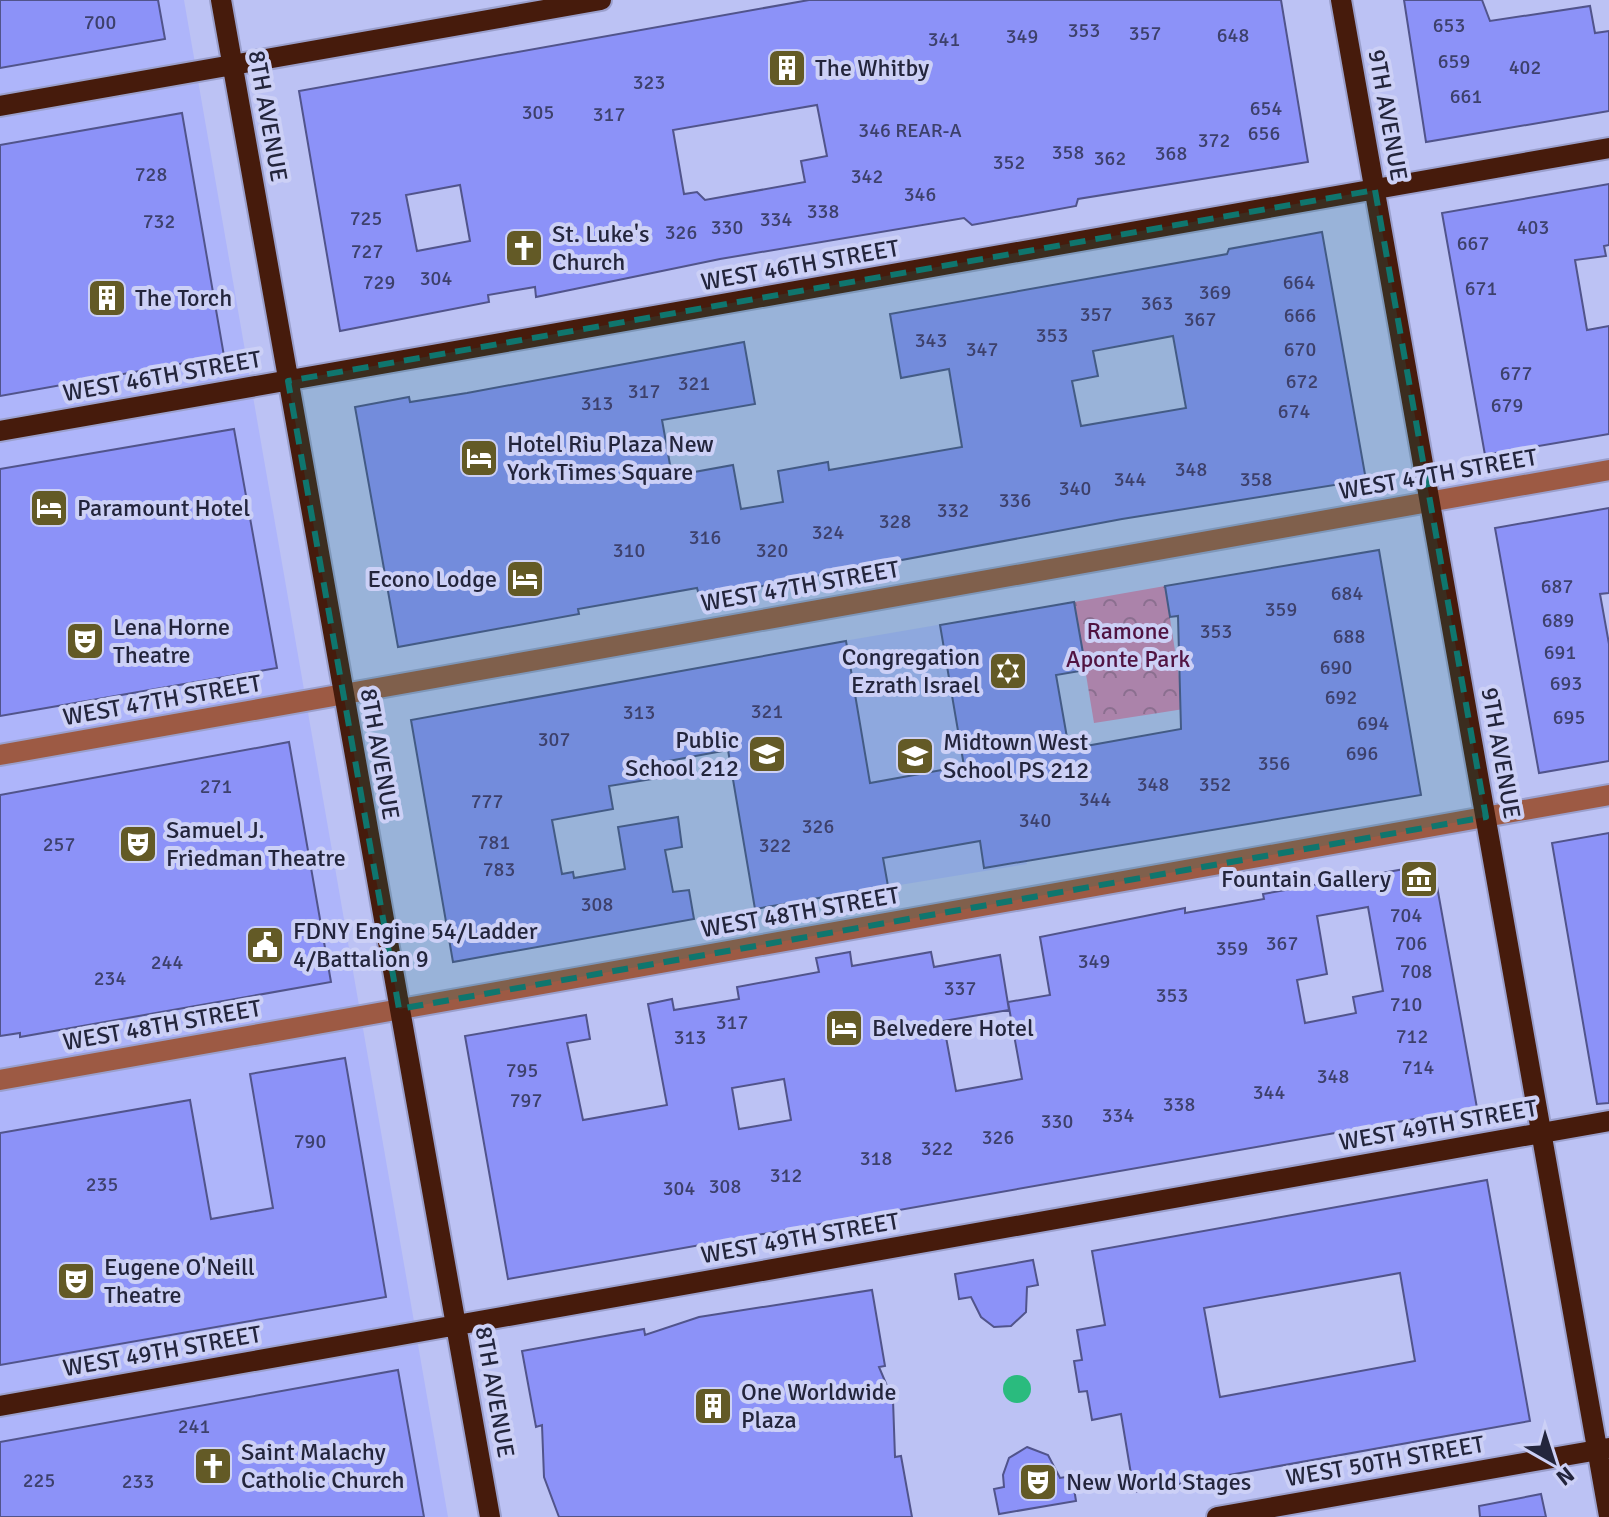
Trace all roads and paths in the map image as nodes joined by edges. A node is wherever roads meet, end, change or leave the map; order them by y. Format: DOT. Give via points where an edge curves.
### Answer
graph roads {
  1 [pos="221,0"];
  2 [pos="601,0"];
  3 [pos="1341,0"];
  4 [pos="233,65"];
  5 [pos="0,106"];
  6 [pos="1609,148"];
  7 [pos="1375,190"];
  8 [pos="288,381"];
  9 [pos="0,431"];
  10 [pos="1609,470"];
  11 [pos="1430,501"];
  12 [pos="343,694"];
  13 [pos="0,755"];
  14 [pos="1609,795"];
  15 [pos="1486,817"];
  16 [pos="399,1009"];
  17 [pos="0,1080"];
  18 [pos="1609,1121"];
  19 [pos="1542,1133"];
  20 [pos="457,1325"];
  21 [pos="0,1406"];
  22 [pos="1603,1449"];
  23 [pos="1609,1516"];
  24 [pos="490,1517"];
  25 [pos="1217,1517"];
  1 -- 4 [label="main road, 8TH AVENUE"];
  2 -- 4 [label="main road"];
  3 -- 7 [label="main road, 9TH AVENUE"];
  4 -- 5 [label="main road"];
  4 -- 8 [label="main road, 8TH AVENUE"];
  6 -- 7 [label="main road, WEST 46TH STREET"];
  7 -- 8 [label="main road, WEST 46TH STREET"];
  7 -- 11 [label="main road, 9TH AVENUE"];
  8 -- 9 [label="main road, WEST 46TH STREET"];
  8 -- 12 [label="main road, 8TH AVENUE"];
  10 -- 11 [label="street, WEST 47TH STREET"];
  11 -- 12 [label="street, WEST 47TH STREET"];
  11 -- 15 [label="main road, 9TH AVENUE"];
  12 -- 13 [label="street, WEST 47TH STREET"];
  12 -- 16 [label="main road, 8TH AVENUE"];
  14 -- 15 [label="street, WEST 48TH STREET"];
  15 -- 16 [label="street, WEST 48TH STREET"];
  15 -- 19 [label="main road, 9TH AVENUE"];
  16 -- 17 [label="street, WEST 48TH STREET"];
  16 -- 20 [label="main road, 8TH AVENUE"];
  18 -- 19 [label="main road, WEST 49TH STREET"];
  19 -- 20 [label="main road, WEST 49TH STREET"];
  19 -- 22 [label="main road, 9TH AVENUE"];
  20 -- 21 [label="main road, WEST 49TH STREET"];
  20 -- 24 [label="main road, 8TH AVENUE"];
  22 -- 23 [label="main road, 9TH AVENUE"];
  22 -- 25 [label="main road, WEST 50TH STREET"];
}
